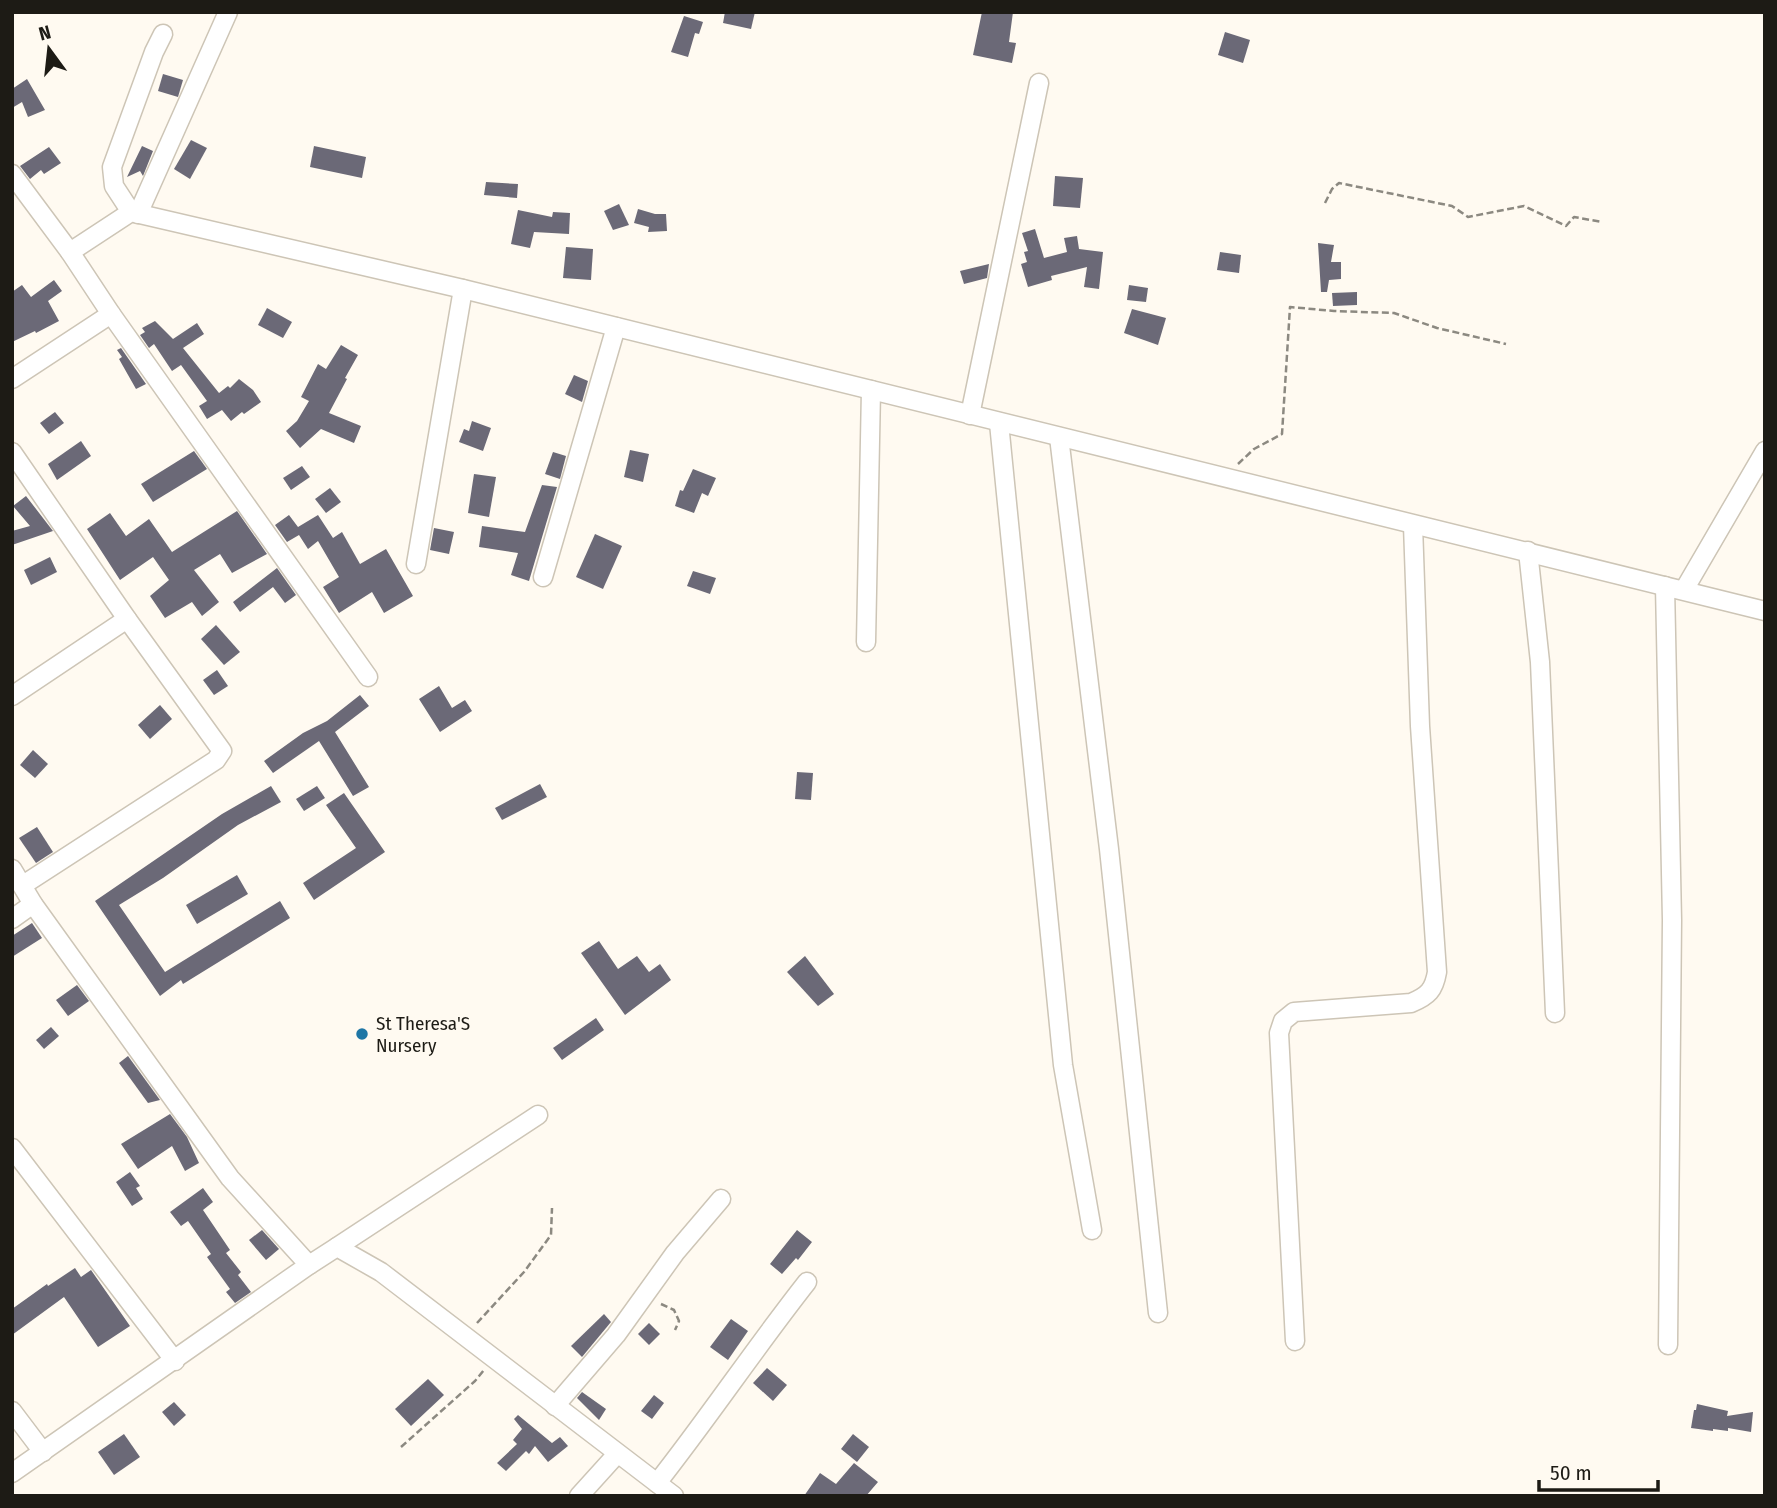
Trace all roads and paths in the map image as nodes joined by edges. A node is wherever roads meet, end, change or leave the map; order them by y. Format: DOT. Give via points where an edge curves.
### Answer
graph roads {
  1 [pos="228,12"];
  2 [pos="163,34"];
  3 [pos="1039,83"];
  4 [pos="12,174"];
  5 [pos="1325,203"];
  6 [pos="134,213"];
  7 [pos="1602,222"];
  8 [pos="70,252"];
  9 [pos="463,289"];
  10 [pos="111,314"];
  11 [pos="616,327"];
  12 [pos="1506,344"];
  13 [pos="12,379"];
  14 [pos="872,390"];
  15 [pos="970,415"];
  16 [pos="999,423"];
  17 [pos="1059,437"];
  18 [pos="1765,451"];
  19 [pos="12,452"];
  20 [pos="1223,478"];
  21 [pos="1412,525"];
  22 [pos="1528,551"];
  23 [pos="416,564"];
  24 [pos="543,577"];
  25 [pos="1665,586"];
  26 [pos="1684,590"];
  27 [pos="1765,611"];
  28 [pos="127,619"];
  29 [pos="866,642"];
  30 [pos="368,677"];
  31 [pos="12,696"];
  32 [pos="12,869"];
  33 [pos="23,885"];
  34 [pos="33,904"];
  35 [pos="12,919"];
  36 [pos="1555,1013"];
  37 [pos="538,1115"];
  38 [pos="12,1148"];
  39 [pos="721,1199"];
  40 [pos="552,1208"];
  41 [pos="1091,1230"];
  42 [pos="337,1247"];
  43 [pos="309,1265"];
  44 [pos="807,1282"];
  45 [pos="637,1305"];
  46 [pos="1158,1313"];
  47 [pos="472,1328"];
  48 [pos="675,1329"];
  49 [pos="1295,1341"];
  50 [pos="1668,1345"];
  51 [pos="175,1360"];
  52 [pos="490,1361"];
  53 [pos="555,1406"];
  54 [pos="12,1411"];
  55 [pos="401,1447"];
  56 [pos="43,1451"];
  57 [pos="617,1454"];
  58 [pos="12,1473"];
  59 [pos="657,1483"];
  60 [pos="579,1496"];
  61 [pos="674,1496"];
  1 -- 6 [label="street"];
  2 -- 6 [label="street" via="112,167 114,186"];
  3 -- 15 [label="street"];
  4 -- 8 [label="street"];
  5 -- 7 [label="path" via="1339,183 1452,206 1468,217 1524,206 1566,226 1573,217"];
  6 -- 8 [label="street"];
  6 -- 9 [label="street"];
  8 -- 10 [label="street"];
  9 -- 11 [label="street"];
  9 -- 23 [label="street"];
  10 -- 13 [label="street"];
  10 -- 30 [label="street"];
  11 -- 14 [label="street"];
  11 -- 24 [label="street"];
  12 -- 20 [label="path" via="1395,313 1290,307 1282,434 1254,449"];
  14 -- 15 [label="street"];
  14 -- 29 [label="street"];
  15 -- 16 [label="street"];
  16 -- 17 [label="street"];
  16 -- 41 [label="street" via="1063,1065"];
  17 -- 20 [label="street"];
  17 -- 46 [label="street"];
  18 -- 26 [label="street"];
  19 -- 28 [label="street"];
  20 -- 21 [label="street"];
  21 -- 22 [label="street"];
  21 -- 49 [label="street" via="1437,972 1434,988 1411,1003 1294,1012 1283,1021 1279,1032"];
  22 -- 25 [label="street"];
  22 -- 36 [label="street" via="1540,662"];
  25 -- 26 [label="street"];
  25 -- 50 [label="street" via="1672,920"];
  26 -- 27 [label="street"];
  28 -- 31 [label="street"];
  28 -- 33 [label="street" via="222,751 216,760"];
  32 -- 33 [label="street"];
  33 -- 34 [label="street"];
  34 -- 35 [label="street"];
  34 -- 43 [label="street" via="230,1178"];
  37 -- 42 [label="street"];
  38 -- 51 [label="street"];
  39 -- 45 [label="street"];
  40 -- 47 [label="path" via="551,1235"];
  42 -- 43 [label="street"];
  42 -- 53 [label="street" via="381,1272"];
  43 -- 51 [label="street"];
  44 -- 59 [label="street"];
  45 -- 48 [label="path" via="654,1301 674,1310 679,1321"];
  45 -- 53 [label="street"];
  51 -- 56 [label="street"];
  52 -- 55 [label="path" via="475,1381"];
  53 -- 57 [label="street"];
  54 -- 56 [label="street"];
  56 -- 58 [label="street"];
  57 -- 59 [label="street"];
  57 -- 60 [label="street"];
  59 -- 61 [label="street"];
}
